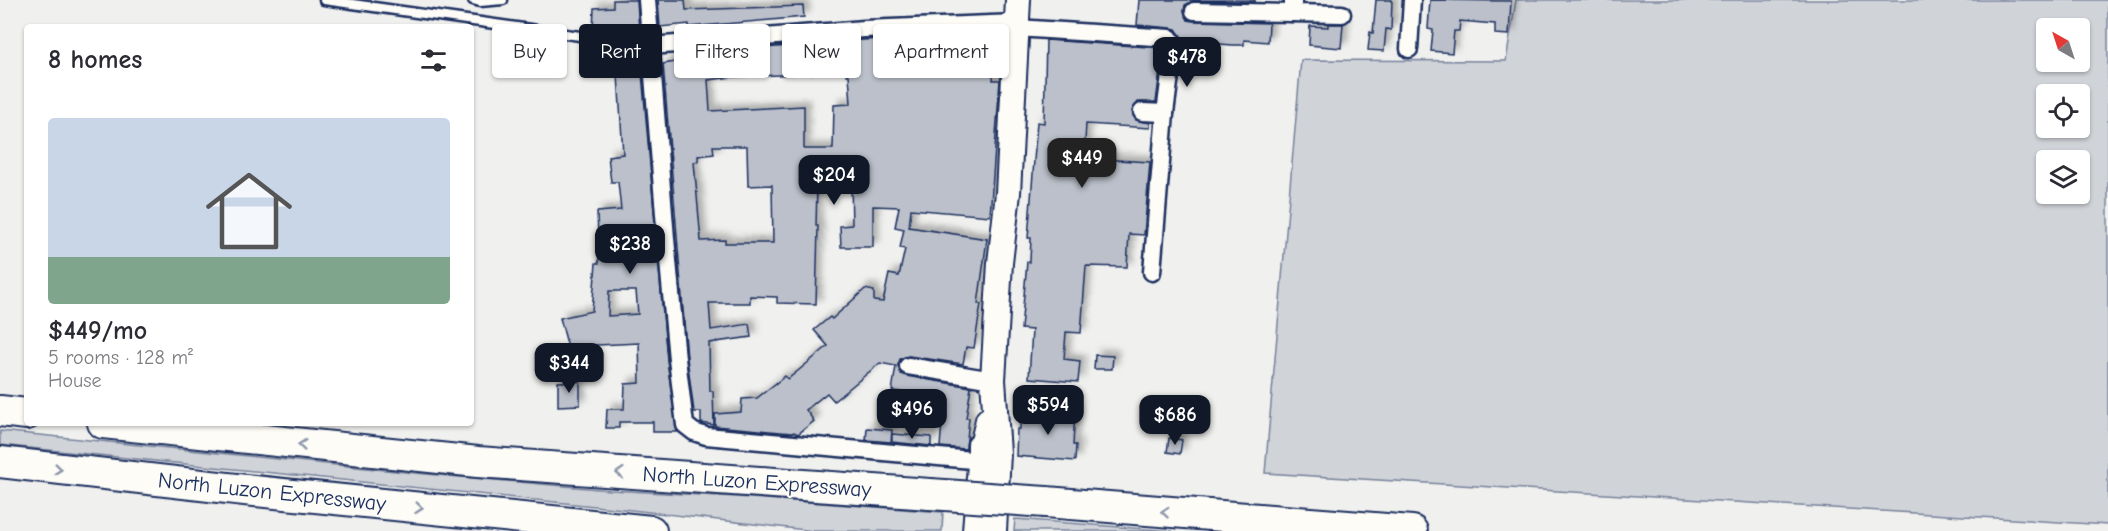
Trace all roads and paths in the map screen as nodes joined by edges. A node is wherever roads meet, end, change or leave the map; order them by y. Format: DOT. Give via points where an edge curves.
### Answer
graph roads {
  1 [pos="324,0"];
  2 [pos="473,0"];
  3 [pos="503,0"];
  4 [pos="647,0"];
  5 [pos="1412,0"];
  6 [pos="1293,7"];
  7 [pos="1194,11"];
  8 [pos="1342,14"];
  9 [pos="1017,17"];
  10 [pos="649,24"];
  11 [pos="579,34"];
  12 [pos="662,45"];
  13 [pos="1409,49"];
  14 [pos="654,78"];
  15 [pos="1142,112"];
  16 [pos="1165,113"];
  17 [pos="1152,272"];
  18 [pos="908,366"];
  19 [pos="993,390"];
  20 [pos="0,411"];
  21 [pos="24,414"];
  22 [pos="132,426"];
  23 [pos="0,462"];
  24 [pos="651,531"];
  25 [pos="975,531"];
  26 [pos="994,531"];
  27 [pos="1412,531"];
  1 -- 11 [label="lane"];
  2 -- 3 [label="lane"];
  4 -- 10 [label="street"];
  5 -- 13 [label="street"];
  6 -- 7 [label="street"];
  6 -- 8 [label="street"];
  9 -- 12 [label="street"];
  9 -- 16 [label="street" via="1170,39 1174,45"];
  9 -- 19 [label="main road"];
  14 -- 19 [label="street" via="677,359 688,428 706,436 972,460 976,456 980,418"];
  15 -- 16 [label="street"];
  16 -- 17 [label="street"];
  18 -- 19 [label="street"];
  19 -- 25 [label="main road" via="981,451"];
  19 -- 26 [label="main road" via="998,453"];
  20 -- 21 [label="highway"];
  27 -- 22 [label="highway, North Luzon Expressway, one-way, bridge" via="478,462"];
  23 -- 24 [label="highway, North Luzon Expressway, one-way"];
}
